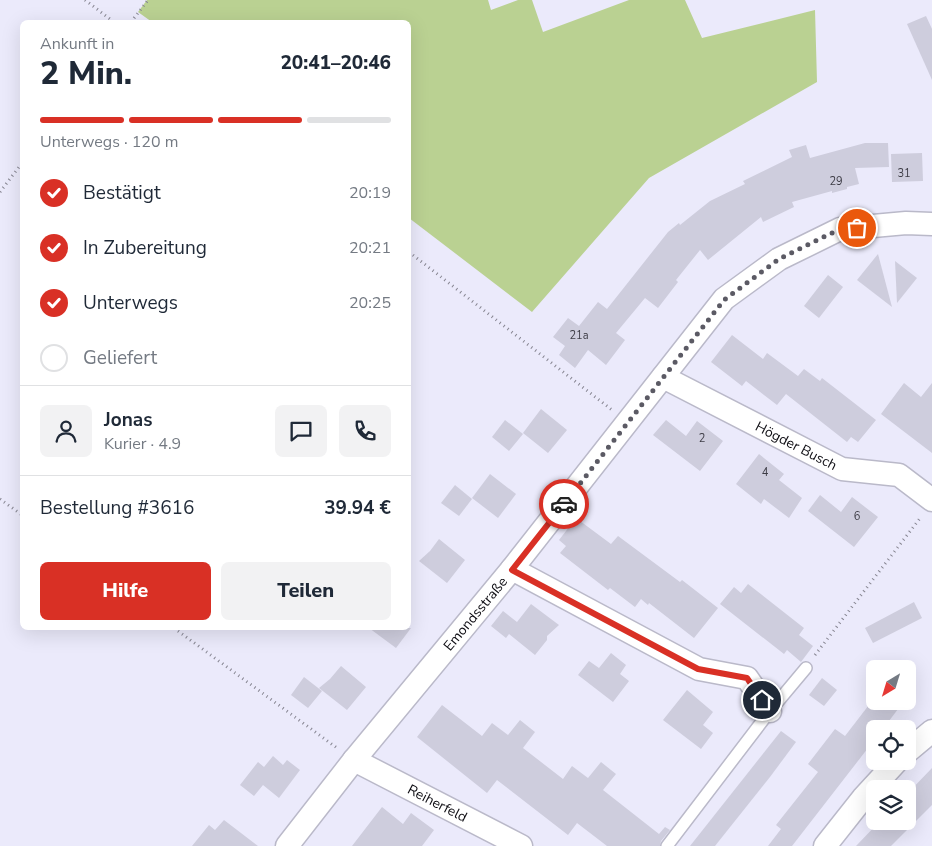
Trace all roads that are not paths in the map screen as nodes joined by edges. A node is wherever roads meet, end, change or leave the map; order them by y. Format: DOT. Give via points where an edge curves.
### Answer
graph roads {
  1 [pos="932,224"];
  2 [pos="663,377"];
  3 [pos="929,505"];
  4 [pos="512,570"];
  5 [pos="806,668"];
  6 [pos="770,711"];
  7 [pos="932,731"];
  8 [pos="916,744"];
  9 [pos="354,760"];
  10 [pos="889,770"];
  11 [pos="287,846"];
  12 [pos="521,846"];
  13 [pos="667,846"];
  14 [pos="825,846"];
  1 -- 2 [label="street, Emondsstraße" via="906,222 840,229 779,259 724,300"];
  2 -- 3 [label="street, Högder Busch" via="842,469 899,475"];
  2 -- 4 [label="street, Emondsstraße"];
  4 -- 6 [label="street" via="698,669 747,678"];
  4 -- 9 [label="street, Emondsstraße"];
  5 -- 6 [label="lane"];
  6 -- 13 [label="lane"];
  7 -- 8 [label="street"];
  9 -- 11 [label="street, Emondsstraße"];
  9 -- 12 [label="street, Reiherfeld"];
  10 -- 14 [label="street"];
}
